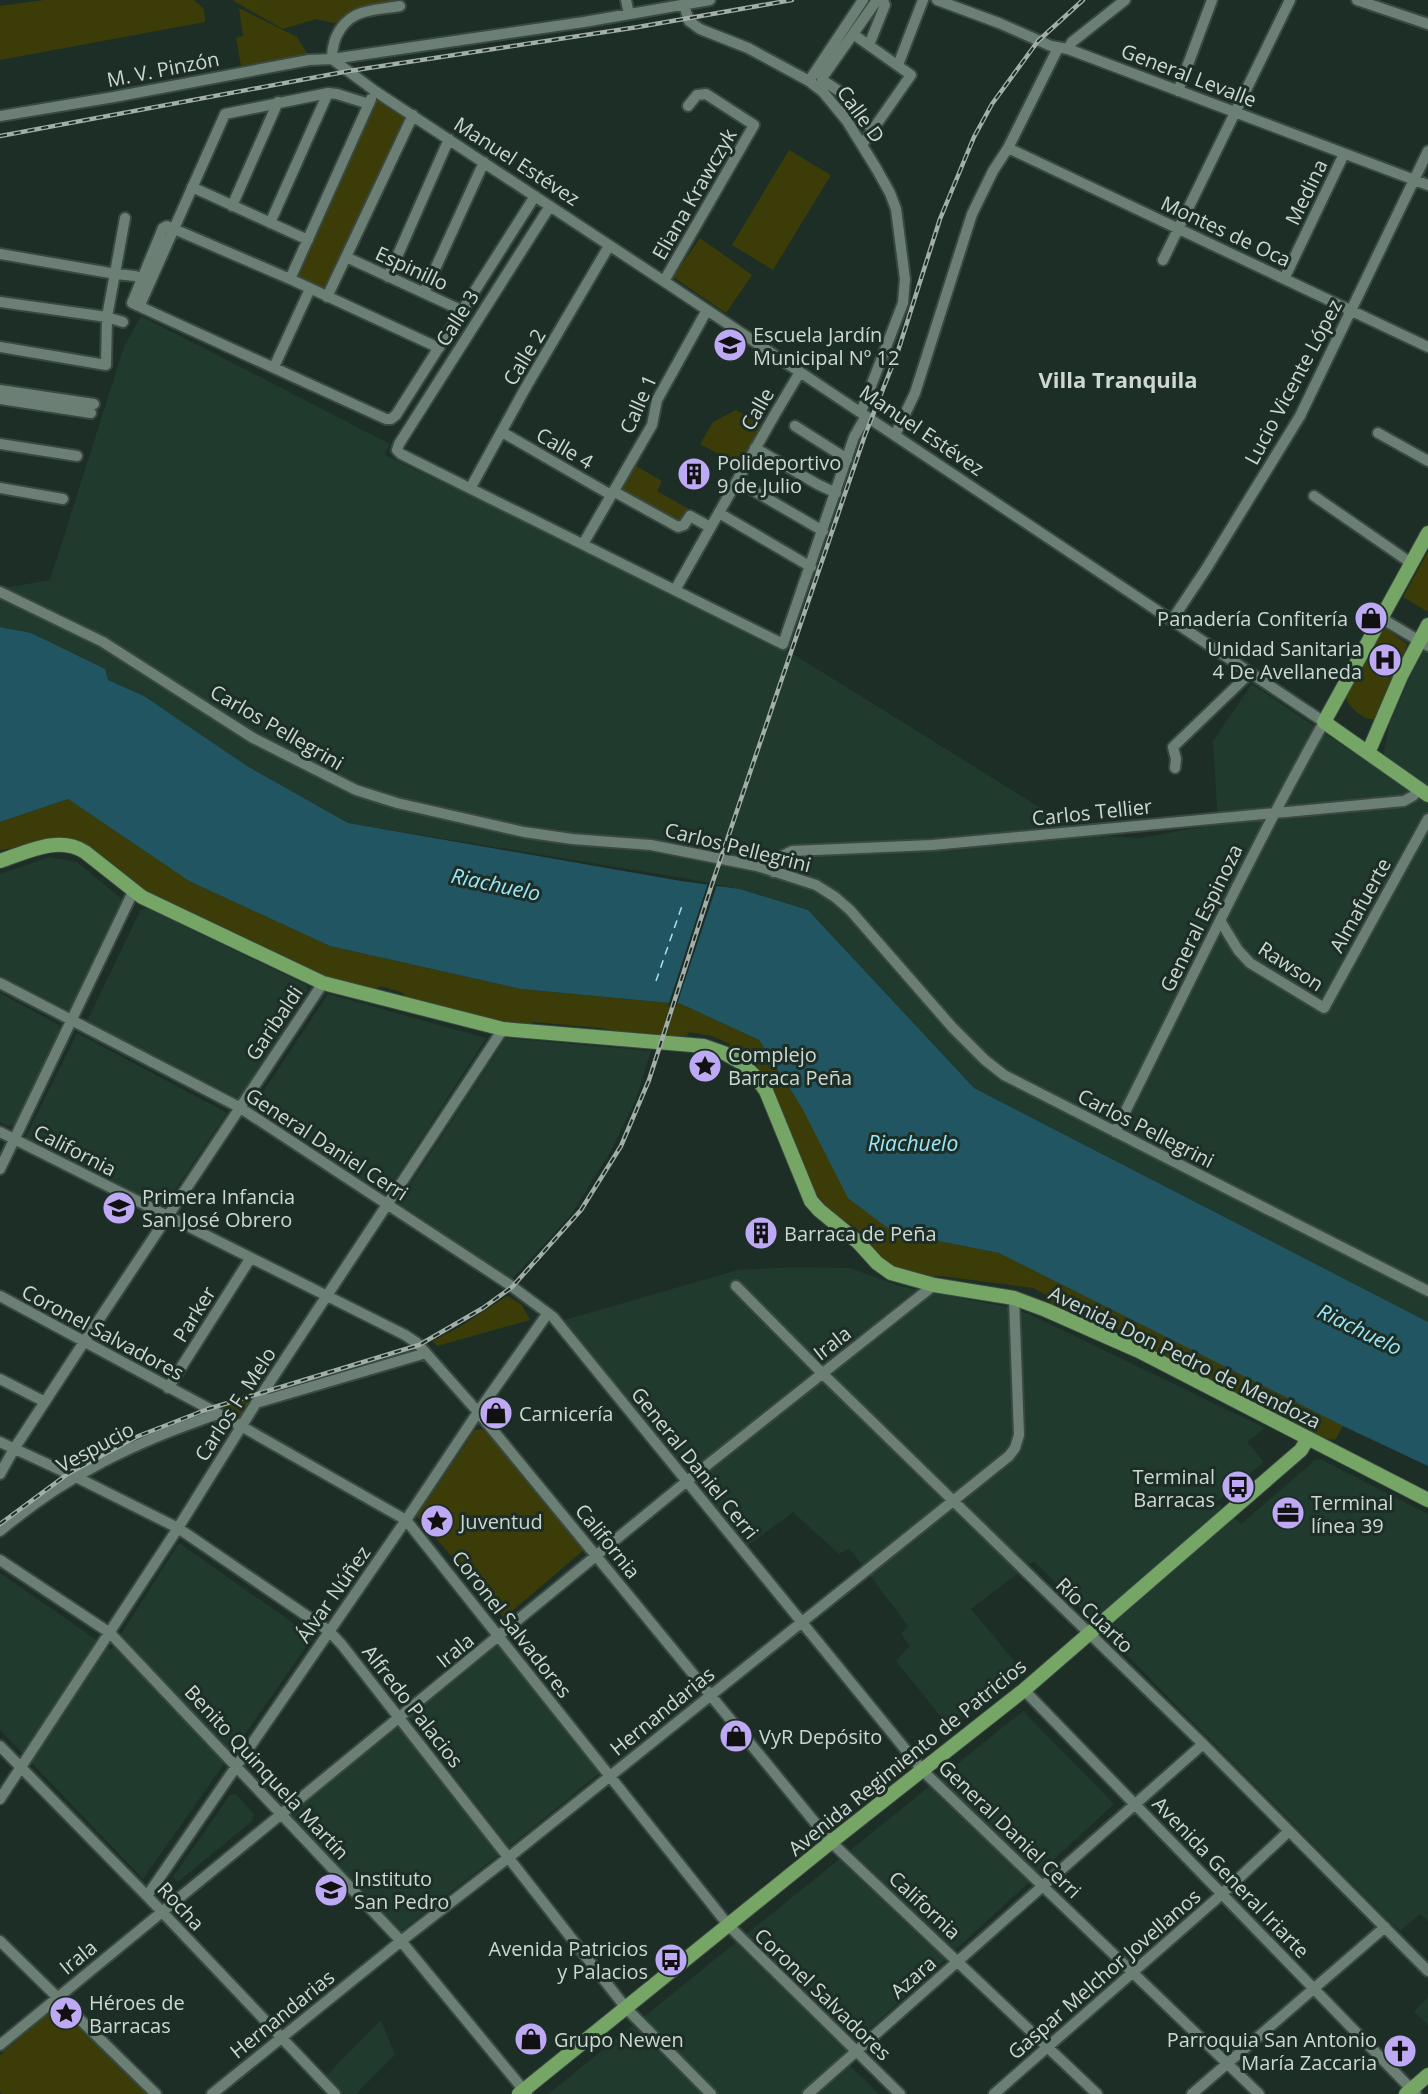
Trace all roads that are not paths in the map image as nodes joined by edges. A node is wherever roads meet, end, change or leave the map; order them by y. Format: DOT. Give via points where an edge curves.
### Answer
graph roads {
  1 [pos="626,0"];
  2 [pos="710,0"];
  3 [pos="863,0"];
  4 [pos="877,0"];
  5 [pos="882,0"];
  6 [pos="923,0"];
  7 [pos="938,0"];
  8 [pos="1125,0"];
  9 [pos="1212,0"];
  10 [pos="1290,0"];
  11 [pos="1357,0"];
  12 [pos="684,5"];
  13 [pos="400,6"];
  14 [pos="629,14"];
  15 [pos="1428,24"];
  16 [pos="853,34"];
  17 [pos="869,45"];
  18 [pos="1063,49"];
  19 [pos="332,59"];
  20 [pos="898,65"];
  21 [pos="809,81"];
  22 [pos="375,91"];
  23 [pos="839,91"];
  24 [pos="1178,91"];
  25 [pos="328,93"];
  26 [pos="278,102"];
  27 [pos="369,104"];
  28 [pos="688,106"];
  29 [pos="840,111"];
  30 [pos="1236,112"];
  31 [pos="412,115"];
  32 [pos="0,116"];
  33 [pos="873,129"];
  34 [pos="449,140"];
  35 [pos="862,145"];
  36 [pos="1008,148"];
  37 [pos="1428,151"];
  38 [pos="1344,154"];
  39 [pos="484,162"];
  40 [pos="1414,180"];
  41 [pos="1428,185"];
  42 [pos="192,187"];
  43 [pos="535,196"];
  44 [pos="232,206"];
  45 [pos="550,206"];
  46 [pos="125,218"];
  47 [pos="270,223"];
  48 [pos="174,229"];
  49 [pos="1178,229"];
  50 [pos="308,240"];
  51 [pos="609,246"];
  52 [pos="0,254"];
  53 [pos="346,257"];
  54 [pos="1163,260"];
  55 [pos="116,274"];
  56 [pos="388,277"];
  57 [pos="146,279"];
  58 [pos="290,279"];
  59 [pos="1284,279"];
  60 [pos="664,281"];
  61 [pos="310,289"];
  62 [pos="424,293"];
  63 [pos="327,297"];
  64 [pos="0,302"];
  65 [pos="707,310"];
  66 [pos="463,311"];
  67 [pos="1351,311"];
  68 [pos="107,317"];
  69 [pos="123,322"];
  70 [pos="0,346"];
  71 [pos="1428,347"];
  72 [pos="439,348"];
  73 [pos="274,367"];
  74 [pos="800,372"];
  75 [pos="0,390"];
  76 [pos="0,399"];
  77 [pos="864,414"];
  78 [pos="795,426"];
  79 [pos="502,432"];
  80 [pos="1378,433"];
  81 [pos="895,435"];
  82 [pos="0,444"];
  83 [pos="755,448"];
  84 [pos="76,456"];
  85 [pos="847,459"];
  86 [pos="1428,461"];
  87 [pos="737,481"];
  88 [pos="471,487"];
  89 [pos="0,488"];
  90 [pos="612,493"];
  91 [pos="836,493"];
  92 [pos="1314,496"];
  93 [pos="63,499"];
  94 [pos="719,513"];
  95 [pos="710,527"];
  96 [pos="823,531"];
  97 [pos="1428,533"];
  98 [pos="583,544"];
  99 [pos="1411,563"];
  100 [pos="811,567"];
  101 [pos="675,590"];
  102 [pos="0,592"];
  103 [pos="1381,618"];
  104 [pos="1172,620"];
  105 [pos="1428,625"];
  106 [pos="1424,644"];
  107 [pos="1250,673"];
  108 [pos="1324,722"];
  109 [pos="1368,753"];
  110 [pos="1175,768"];
  111 [pos="1424,792"];
  112 [pos="1274,812"];
  113 [pos="1428,819"];
  114 [pos="0,861"];
  115 [pos="773,872"];
  116 [pos="133,892"];
  117 [pos="1221,922"];
  118 [pos="0,983"];
  119 [pos="323,983"];
  120 [pos="1324,1008"];
  121 [pos="72,1021"];
  122 [pos="503,1029"];
  123 [pos="238,1107"];
  124 [pos="0,1132"];
  125 [pos="1115,1132"];
  126 [pos="14,1140"];
  127 [pos="0,1169"];
  128 [pos="388,1204"];
  129 [pos="167,1216"];
  130 [pos="250,1259"];
  131 [pos="934,1285"];
  132 [pos="736,1286"];
  133 [pos="1428,1291"];
  134 [pos="0,1296"];
  135 [pos="326,1297"];
  136 [pos="1014,1298"];
  137 [pos="548,1313"];
  138 [pos="84,1342"];
  139 [pos="426,1353"];
  140 [pos="822,1373"];
  141 [pos="0,1379"];
  142 [pos="168,1388"];
  143 [pos="45,1401"];
  144 [pos="256,1403"];
  145 [pos="478,1412"];
  146 [pos="218,1414"];
  147 [pos="241,1426"];
  148 [pos="1308,1438"];
  149 [pos="0,1442"];
  150 [pos="14,1449"];
  151 [pos="0,1474"];
  152 [pos="75,1476"];
  153 [pos="687,1481"];
  154 [pos="954,1500"];
  155 [pos="1428,1500"];
  156 [pos="406,1520"];
  157 [pos="178,1528"];
  158 [pos="0,1531"];
  159 [pos="597,1555"];
  160 [pos="0,1560"];
  161 [pos="801,1623"];
  162 [pos="329,1631"];
  163 [pos="110,1633"];
  164 [pos="1089,1635"];
  165 [pos="500,1637"];
  166 [pos="1024,1690"];
  167 [pos="711,1696"];
  168 [pos="400,1718"];
  169 [pos="1203,1744"];
  170 [pos="0,1746"];
  171 [pos="236,1766"];
  172 [pos="21,1767"];
  173 [pos="923,1771"];
  174 [pos="609,1777"];
  175 [pos="0,1799"];
  176 [pos="1135,1804"];
  177 [pos="281,1814"];
  178 [pos="1289,1831"];
  179 [pos="831,1842"];
  180 [pos="508,1858"];
  181 [pos="1042,1885"];
  182 [pos="1222,1894"];
  183 [pos="147,1896"];
  184 [pos="161,1911"];
  185 [pos="729,1926"];
  186 [pos="1385,1927"];
  187 [pos="0,1941"];
  188 [pos="401,1941"];
  189 [pos="958,1961"];
  190 [pos="1132,1971"];
  191 [pos="1428,1971"];
  192 [pos="1314,1989"];
  193 [pos="57,1997"];
  194 [pos="626,2008"];
  195 [pos="281,2037"];
  196 [pos="0,2045"];
  197 [pos="1048,2046"];
  198 [pos="856,2051"];
  199 [pos="1227,2064"];
  200 [pos="1428,2075"];
  201 [pos="524,2093"];
  202 [pos="1411,2093"];
  203 [pos="156,2094"];
  204 [pos="212,2094"];
  205 [pos="335,2094"];
  206 [pos="711,2094"];
  207 [pos="808,2094"];
  208 [pos="900,2094"];
  209 [pos="994,2094"];
  210 [pos="1097,2094"];
  211 [pos="1192,2094"];
  212 [pos="1259,2094"];
  1 -- 14 [label="street"];
  2 -- 12 [label="street, M. V. Pinzón"];
  3 -- 21 [label="street"];
  4 -- 16 [label="street"];
  5 -- 17 [label="street" via="885,5"];
  6 -- 20 [label="street"];
  7 -- 18 [label="street, General Levalle"];
  8 -- 18 [label="street"];
  9 -- 24 [label="street"];
  10 -- 30 [label="street"];
  11 -- 15 [label="street"];
  12 -- 14 [label="street, M. V. Pinzón"];
  12 -- 21 [label="street, Calle D" via="689,21 705,32 748,48"];
  13 -- 19 [label="street" via="350,16 339,29"];
  14 -- 19 [label="street, M. V. Pinzón"];
  16 -- 17 [label="street"];
  16 -- 23 [label="street" via="822,78"];
  17 -- 20 [label="street"];
  18 -- 24 [label="street, General Levalle"];
  18 -- 36 [label="street"];
  19 -- 22 [label="street, Manuel Estévez"];
  19 -- 32 [label="street, M. V. Pinzón"];
  20 -- 33 [label="street" via="911,75"];
  21 -- 29 [label="street, Calle D"];
  22 -- 27 [label="street"];
  22 -- 31 [label="street, Manuel Estévez"];
  24 -- 30 [label="street, General Levalle"];
  25 -- 26 [label="street"];
  25 -- 27 [label="street"];
  25 -- 47 [label="street"];
  26 -- 42 [label="street" via="225,114"];
  26 -- 44 [label="street"];
  27 -- 50 [label="street"];
  28 -- 60 [label="street, Eliana Krawczyk" via="696,94 706,94 754,125"];
  29 -- 33 [label="street" via="851,111"];
  29 -- 35 [label="street, Calle D"];
  30 -- 38 [label="street, General Levalle"];
  30 -- 49 [label="street"];
  31 -- 34 [label="street, Manuel Estévez"];
  31 -- 53 [label="street"];
  33 -- 35 [label="street"];
  34 -- 39 [label="street, Manuel Estévez"];
  34 -- 56 [label="street"];
  35 -- 77 [label="street, Calle D" via="896,209 905,279 903,303"];
  36 -- 49 [label="street, Montes de Oca"];
  36 -- 81 [label="street" via="972,214 915,393"];
  37 -- 40 [label="street, Lucio Vicente López"];
  38 -- 40 [label="street, General Levalle"];
  38 -- 59 [label="street, Medina"];
  39 -- 43 [label="street, Manuel Estévez"];
  39 -- 62 [label="street"];
  40 -- 41 [label="street, General Levalle"];
  40 -- 67 [label="street, Lucio Vicente López"];
  42 -- 44 [label="street"];
  42 -- 48 [label="street"];
  43 -- 45 [label="street, Manuel Estévez"];
  43 -- 66 [label="street"];
  44 -- 47 [label="street"];
  45 -- 51 [label="street, Manuel Estévez"];
  45 -- 88 [label="street, Calle 3" via="397,450"];
  46 -- 55 [label="street"];
  47 -- 50 [label="street"];
  48 -- 57 [label="street" via="163,228"];
  48 -- 58 [label="street"];
  49 -- 54 [label="street"];
  49 -- 59 [label="street, Montes de Oca"];
  50 -- 58 [label="street"];
  51 -- 60 [label="street, Manuel Estévez"];
  51 -- 79 [label="street, Calle 2"];
  52 -- 55 [label="street"];
  53 -- 56 [label="street, Espinillo"];
  53 -- 63 [label="street"];
  55 -- 57 [label="street"];
  55 -- 68 [label="street"];
  56 -- 62 [label="street, Espinillo"];
  57 -- 73 [label="street" via="140,305"];
  58 -- 61 [label="street"];
  59 -- 67 [label="street, Montes de Oca"];
  60 -- 65 [label="street, Manuel Estévez"];
  61 -- 63 [label="street"];
  61 -- 73 [label="street"];
  62 -- 66 [label="street, Espinillo"];
  63 -- 72 [label="street"];
  64 -- 68 [label="street"];
  65 -- 74 [label="street, Manuel Estévez"];
  65 -- 90 [label="street, Calle 1" via="657,400 652,425"];
  66 -- 72 [label="street"];
  67 -- 71 [label="street, Montes de Oca"];
  67 -- 104 [label="street, Lucio Vicente López" via="1300,416"];
  68 -- 69 [label="street"];
  68 -- 70 [label="street" via="106,365"];
  72 -- 73 [label="street" via="391,419"];
  74 -- 77 [label="street, Manuel Estévez"];
  74 -- 83 [label="street, Calle"];
  75 -- 76 [label="street" via="93,409"];
  77 -- 81 [label="street, Manuel Estévez"];
  77 -- 85 [label="street, Calle D"];
  78 -- 85 [label="street"];
  79 -- 88 [label="street, Calle 2"];
  79 -- 90 [label="street, Calle 4"];
  80 -- 86 [label="street"];
  81 -- 104 [label="street, Manuel Estévez"];
  82 -- 84 [label="street"];
  83 -- 87 [label="street, Calle"];
  83 -- 91 [label="street"];
  85 -- 91 [label="street, Calle D"];
  87 -- 94 [label="street, Calle"];
  87 -- 96 [label="street"];
  88 -- 98 [label="street"];
  89 -- 93 [label="street"];
  90 -- 95 [label="street, Calle 4" via="678,527 690,516"];
  90 -- 98 [label="street, Calle 1"];
  91 -- 96 [label="street, Calle D"];
  92 -- 99 [label="street"];
  94 -- 95 [label="street, Calle"];
  94 -- 100 [label="street"];
  95 -- 101 [label="street, Calle"];
  96 -- 100 [label="street, Calle D"];
  97 -- 99 [label="main road"];
  98 -- 101 [label="street"];
  99 -- 103 [label="main road"];
  100 -- 101 [label="street, Calle D" via="783,644"];
  102 -- 115 [label="street, Carlos Pellegrini" via="103,642 247,734 356,790 524,832 651,845"];
  103 -- 106 [label="street"];
  103 -- 108 [label="main road"];
  104 -- 107 [label="street, Manuel Estévez"];
  105 -- 106 [label="main road"];
  106 -- 109 [label="main road" via="1401,676"];
  107 -- 108 [label="street, Manuel Estévez"];
  107 -- 110 [label="street" via="1173,747"];
  108 -- 109 [label="main road, Manuel Estévez"];
  108 -- 112 [label="street, General Espinoza"];
  109 -- 111 [label="main road, Manuel Estévez"];
  111 -- 112 [label="street, Carlos Tellier" via="1404,801"];
  112 -- 115 [label="street, Carlos Tellier" via="932,845 792,851 782,856"];
  112 -- 117 [label="street, General Espinoza"];
  113 -- 120 [label="street, Almafuerte"];
  114 -- 116 [label="main road, Avenida Don Pedro de Mendoza" via="44,847 69,845 85,852"];
  115 -- 125 [label="street, Carlos Pellegrini" via="816,885 842,903 952,1027 995,1068"];
  116 -- 119 [label="main road, Avenida Don Pedro de Mendoza"];
  116 -- 121 [label="street"];
  117 -- 120 [label="street, Rawson" via="1250,963"];
  117 -- 125 [label="street, General Espinoza"];
  118 -- 121 [label="street, General Daniel Cerri"];
  119 -- 122 [label="main road, Avenida Don Pedro de Mendoza"];
  119 -- 123 [label="street, Garibaldi"];
  121 -- 123 [label="street, General Daniel Cerri"];
  121 -- 126 [label="street"];
  122 -- 128 [label="street, Carlos F. Melo"];
  122 -- 131 [label="main road, Avenida Don Pedro de Mendoza" via="688,1043 733,1058 751,1071 766,1091 806,1190 819,1210 885,1269"];
  123 -- 128 [label="street, General Daniel Cerri"];
  123 -- 129 [label="street, Garibaldi"];
  124 -- 126 [label="street, California"];
  125 -- 133 [label="street, Carlos Pellegrini"];
  126 -- 127 [label="street"];
  126 -- 129 [label="street, California"];
  128 -- 135 [label="street, Carlos F. Melo"];
  128 -- 137 [label="street, General Daniel Cerri"];
  129 -- 130 [label="street, California"];
  129 -- 138 [label="street, Garibaldi"];
  130 -- 135 [label="street, California"];
  130 -- 142 [label="street, Parker"];
  131 -- 136 [label="main road, Avenida Don Pedro de Mendoza"];
  131 -- 140 [label="street, Irala"];
  132 -- 140 [label="street, Río Cuarto"];
  134 -- 138 [label="street, Coronel Salvadores"];
  135 -- 139 [label="street, California" via="405,1335"];
  135 -- 144 [label="street, Carlos F. Melo"];
  136 -- 148 [label="main road, Avenida Don Pedro de Mendoza" via="1122,1343"];
  136 -- 154 [label="street, Hernandarias" via="1017,1445 1005,1460"];
  137 -- 145 [label="street, Álvar Núñez"];
  137 -- 153 [label="street, General Daniel Cerri"];
  138 -- 142 [label="street, Coronel Salvadores"];
  138 -- 143 [label="street, Garibaldi"];
  139 -- 144 [label="street"];
  139 -- 145 [label="street, California"];
  140 -- 153 [label="street, Irala"];
  140 -- 154 [label="street, Río Cuarto"];
  141 -- 143 [label="street"];
  142 -- 146 [label="street, Coronel Salvadores"];
  143 -- 150 [label="street, Garibaldi"];
  144 -- 147 [label="street, Carlos F. Melo"];
  145 -- 156 [label="street, Álvar Núñez"];
  145 -- 159 [label="street, California"];
  146 -- 147 [label="street, Coronel Salvadores"];
  146 -- 152 [label="street, Vespucio" via="144,1441"];
  147 -- 156 [label="street, Coronel Salvadores"];
  147 -- 157 [label="street, Carlos F. Melo"];
  148 -- 155 [label="main road, Avenida Don Pedro de Mendoza"];
  148 -- 164 [label="main road, Avenida Regimiento de Patricios" via="1301,1450"];
  149 -- 150 [label="street, Alfredo Palacios"];
  150 -- 151 [label="street, Garibaldi"];
  150 -- 152 [label="street, Alfredo Palacios"];
  152 -- 157 [label="street, Alfredo Palacios"];
  152 -- 158 [label="street, Vespucio"];
  153 -- 159 [label="street, Irala"];
  153 -- 161 [label="street, General Daniel Cerri"];
  154 -- 161 [label="street, Hernandarias"];
  154 -- 164 [label="street, Río Cuarto"];
  156 -- 162 [label="street, Álvar Núñez"];
  156 -- 165 [label="street, Coronel Salvadores"];
  157 -- 162 [label="street, Alfredo Palacios"];
  157 -- 163 [label="street, Carlos F. Melo"];
  159 -- 165 [label="street, Irala"];
  159 -- 167 [label="street, California"];
  160 -- 163 [label="street, Benito Quinquela Martín"];
  161 -- 167 [label="street, Hernandarias"];
  161 -- 173 [label="street, General Daniel Cerri"];
  162 -- 168 [label="street, Alfredo Palacios"];
  162 -- 171 [label="street, Álvar Núñez"];
  163 -- 171 [label="street, Benito Quinquela Martín"];
  163 -- 172 [label="street, Carlos F. Melo"];
  164 -- 166 [label="main road, Avenida Regimiento de Patricios"];
  164 -- 169 [label="street, Río Cuarto"];
  165 -- 168 [label="street, Irala"];
  165 -- 174 [label="street, Coronel Salvadores"];
  166 -- 173 [label="main road, Avenida Regimiento de Patricios"];
  166 -- 176 [label="street, Avenida General Iriarte"];
  167 -- 174 [label="street, Hernandarias"];
  167 -- 179 [label="street, California"];
  168 -- 177 [label="street, Irala"];
  168 -- 180 [label="street, Alfredo Palacios"];
  169 -- 176 [label="street, Azara"];
  169 -- 178 [label="street, Río Cuarto"];
  170 -- 172 [label="street, Rocha"];
  171 -- 177 [label="street, Benito Quinquela Martín"];
  171 -- 183 [label="street, Álvar Núñez"];
  172 -- 175 [label="street, Carlos F. Melo"];
  172 -- 183 [label="street, Rocha"];
  173 -- 179 [label="main road, Avenida Regimiento de Patricios"];
  173 -- 181 [label="street, General Daniel Cerri"];
  174 -- 180 [label="street, Hernandarias"];
  174 -- 185 [label="street, Coronel Salvadores"];
  176 -- 181 [label="street, Azara"];
  176 -- 182 [label="street, Avenida General Iriarte"];
  177 -- 184 [label="street, Irala"];
  177 -- 188 [label="street, Benito Quinquela Martín"];
  178 -- 182 [label="street, Gaspar Melchor Jovellanos"];
  178 -- 186 [label="street, Río Cuarto"];
  179 -- 185 [label="main road, Avenida Regimiento de Patricios"];
  179 -- 189 [label="street, California"];
  180 -- 188 [label="street, Hernandarias"];
  180 -- 194 [label="street, Alfredo Palacios"];
  181 -- 189 [label="street, Azara"];
  181 -- 190 [label="street, General Daniel Cerri"];
  182 -- 190 [label="street, Gaspar Melchor Jovellanos"];
  182 -- 192 [label="street, Avenida General Iriarte"];
  183 -- 184 [label="street, Rocha"];
  184 -- 193 [label="street, Irala"];
  184 -- 195 [label="street, Rocha"];
  185 -- 194 [label="main road, Avenida Regimiento de Patricios"];
  185 -- 198 [label="street, Coronel Salvadores"];
  186 -- 191 [label="street, Río Cuarto"];
  186 -- 192 [label="street"];
  187 -- 193 [label="street"];
  188 -- 195 [label="street, Hernandarias"];
  188 -- 201 [label="street, Benito Quinquela Martín"];
  189 -- 197 [label="street, California"];
  189 -- 198 [label="street, Azara"];
  190 -- 197 [label="street, Gaspar Melchor Jovellanos"];
  190 -- 199 [label="street, General Daniel Cerri"];
  192 -- 199 [label="street"];
  192 -- 202 [label="street, Avenida General Iriarte"];
  193 -- 196 [label="street, Irala"];
  193 -- 203 [label="street"];
  194 -- 201 [label="main road, Avenida Regimiento de Patricios"];
  194 -- 206 [label="street, Alfredo Palacios"];
  195 -- 204 [label="street, Hernandarias"];
  195 -- 205 [label="street, Rocha"];
  197 -- 209 [label="street, Gaspar Melchor Jovellanos"];
  197 -- 210 [label="street, California"];
  198 -- 207 [label="street, Azara"];
  198 -- 208 [label="street, Coronel Salvadores"];
  199 -- 211 [label="street"];
  199 -- 212 [label="street, General Daniel Cerri"];
  200 -- 202 [label="main road"];
}
